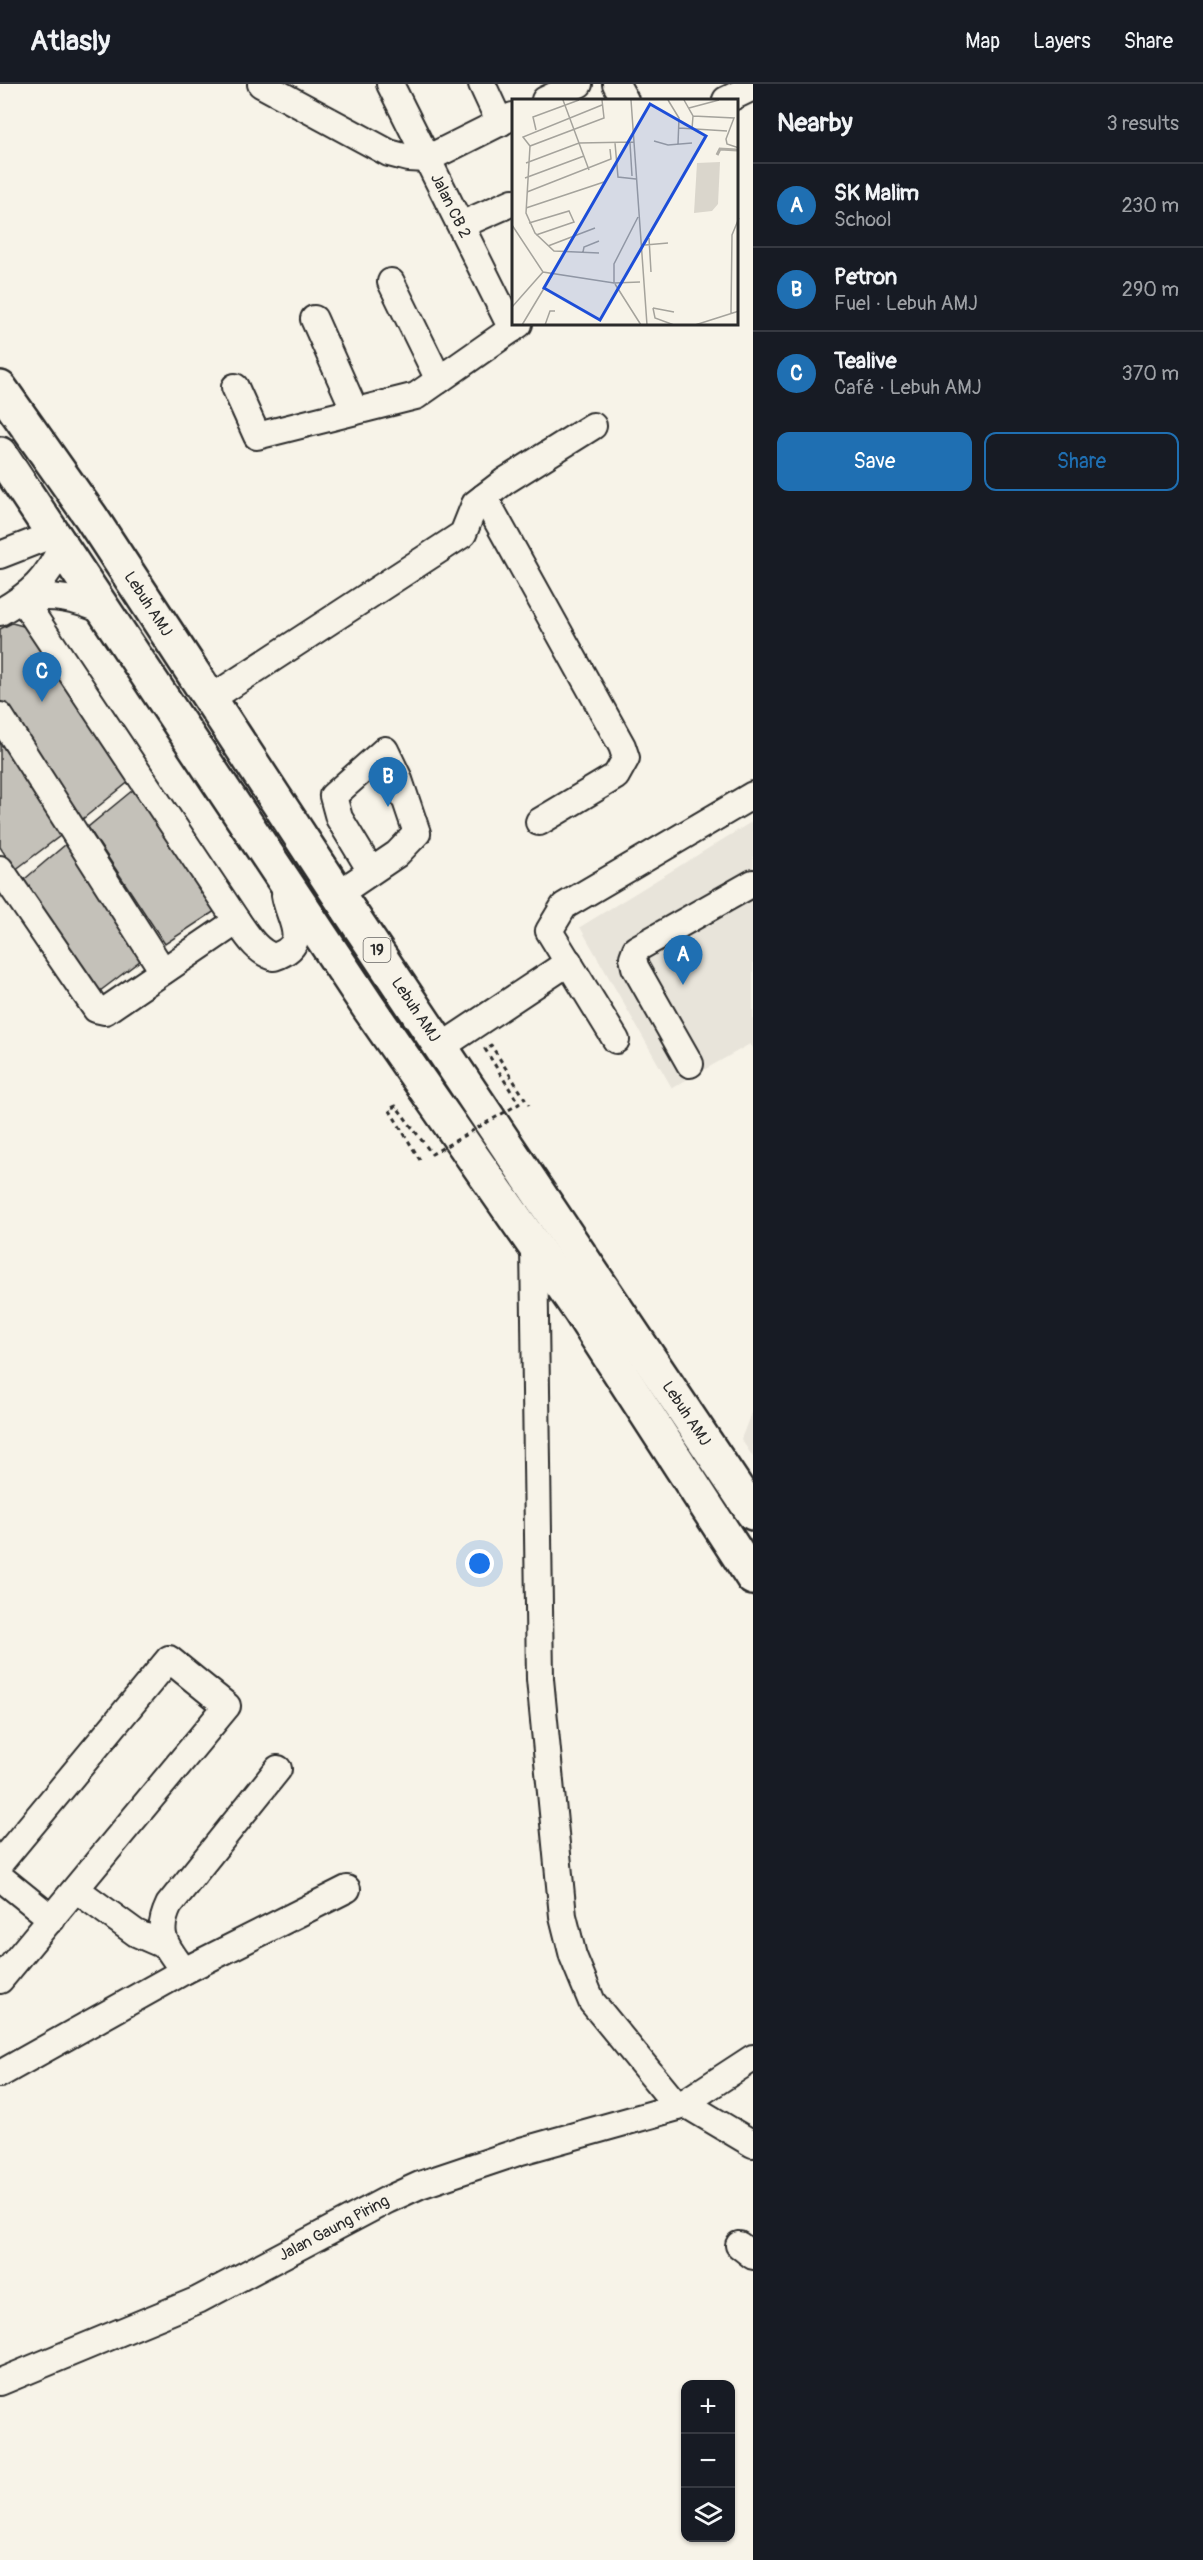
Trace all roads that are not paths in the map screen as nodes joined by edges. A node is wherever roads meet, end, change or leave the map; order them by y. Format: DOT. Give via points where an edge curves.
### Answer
graph roads {
  1 [pos="261,84"];
  2 [pos="390,84"];
  3 [pos="482,84"];
  4 [pos="616,84"];
  5 [pos="572,86"];
  6 [pos="753,87"];
  7 [pos="547,99"];
  8 [pos="624,99"];
  9 [pos="728,99"];
  10 [pos="507,119"];
  11 [pos="427,159"];
  12 [pos="512,202"];
  13 [pos="461,225"];
  14 [pos="391,282"];
  15 [pos="314,319"];
  16 [pos="512,321"];
  17 [pos="515,327"];
  18 [pos="439,380"];
  19 [pos="235,387"];
  20 [pos="0,388"];
  21 [pos="356,411"];
  22 [pos="593,426"];
  23 [pos="1,458"];
  24 [pos="484,497"];
  25 [pos="58,540"];
  26 [pos="0,555"];
  27 [pos="22,599"];
  28 [pos="0,612"];
  29 [pos="106,612"];
  30 [pos="210,699"];
  31 [pos="0,717"];
  32 [pos="753,795"];
  33 [pos="539,822"];
  34 [pos="0,869"];
  35 [pos="369,873"];
  36 [pos="753,883"];
  37 [pos="288,886"];
  38 [pos="338,894"];
  39 [pos="237,921"];
  40 [pos="569,962"];
  41 [pos="163,971"];
  42 [pos="616,1040"];
  43 [pos="441,1047"];
  44 [pos="690,1064"];
  45 [pos="534,1246"];
  46 [pos="753,1513"];
  47 [pos="753,1578"];
  48 [pos="278,1769"];
  49 [pos="0,1863"];
  50 [pos="0,1877"];
  51 [pos="346,1889"];
  52 [pos="76,1890"];
  53 [pos="52,1919"];
  54 [pos="166,1946"];
  55 [pos="184,1971"];
  56 [pos="0,1980"];
  57 [pos="753,2058"];
  58 [pos="0,2074"];
  59 [pos="681,2105"];
  60 [pos="753,2144"];
  61 [pos="1,2386"];
  1 -- 11 [label="street" via="389,153"];
  2 -- 11 [label="street, Jalan CB 2"];
  3 -- 10 [label="street"];
  4 -- 8 [label="street"];
  5 -- 7 [label="street"];
  6 -- 9 [label="street"];
  10 -- 11 [label="street"];
  11 -- 13 [label="street, Jalan CB 2"];
  12 -- 13 [label="street"];
  13 -- 16 [label="street, Jalan CB 2"];
  14 -- 18 [label="street"];
  15 -- 21 [label="street"];
  17 -- 18 [label="street"];
  18 -- 21 [label="street" via="416,396"];
  19 -- 21 [label="street" via="257,436"];
  20 -- 30 [label="highway, Lebuh AMJ / 19" via="91,517"];
  22 -- 24 [label="street"];
  23 -- 25 [label="highway, Lebuh AMJ / 19"];
  24 -- 30 [label="street" via="475,504 464,534"];
  24 -- 33 [label="street" via="626,758 616,776"];
  25 -- 26 [label="street"];
  25 -- 27 [label="street" via="45,578"];
  25 -- 29 [label="highway, Lebuh AMJ / 19"];
  27 -- 28 [label="street"];
  27 -- 29 [label="street" via="57,596"];
  27 -- 39 [label="street"];
  29 -- 37 [label="highway, Lebuh AMJ / 19"];
  30 -- 38 [label="highway, Lebuh AMJ / 19"];
  31 -- 41 [label="street"];
  32 -- 40 [label="street" via="564,906 549,931"];
  34 -- 41 [label="street" via="96,1009 105,1011"];
  35 -- 38 [label="street"];
  36 -- 44 [label="street" via="636,949 633,957"];
  37 -- 39 [label="street" via="286,902 296,933 290,949 283,954 265,955"];
  37 -- 45 [label="highway, Lebuh AMJ / 19"];
  38 -- 43 [label="highway, Lebuh AMJ / 19"];
  39 -- 41 [label="street"];
  40 -- 42 [label="street"];
  40 -- 43 [label="street"];
  43 -- 46 [label="highway, Lebuh AMJ / 19"];
  45 -- 47 [label="highway, Lebuh AMJ / 19"];
  45 -- 59 [label="street" via="540,1679 563,1916 573,1956 592,2002"];
  48 -- 54 [label="street" via="169,1905 161,1926"];
  49 -- 52 [label="street" via="169,1659 226,1706"];
  50 -- 53 [label="street"];
  51 -- 55 [label="street"];
  52 -- 53 [label="street"];
  52 -- 54 [label="street" via="136,1933"];
  53 -- 56 [label="street"];
  54 -- 55 [label="street"];
  55 -- 58 [label="street"];
  57 -- 59 [label="street, Jalan Gaung Piring"];
  59 -- 60 [label="street"];
  59 -- 61 [label="street, Jalan Gaung Piring" via="420,2185 198,2300"];
}
